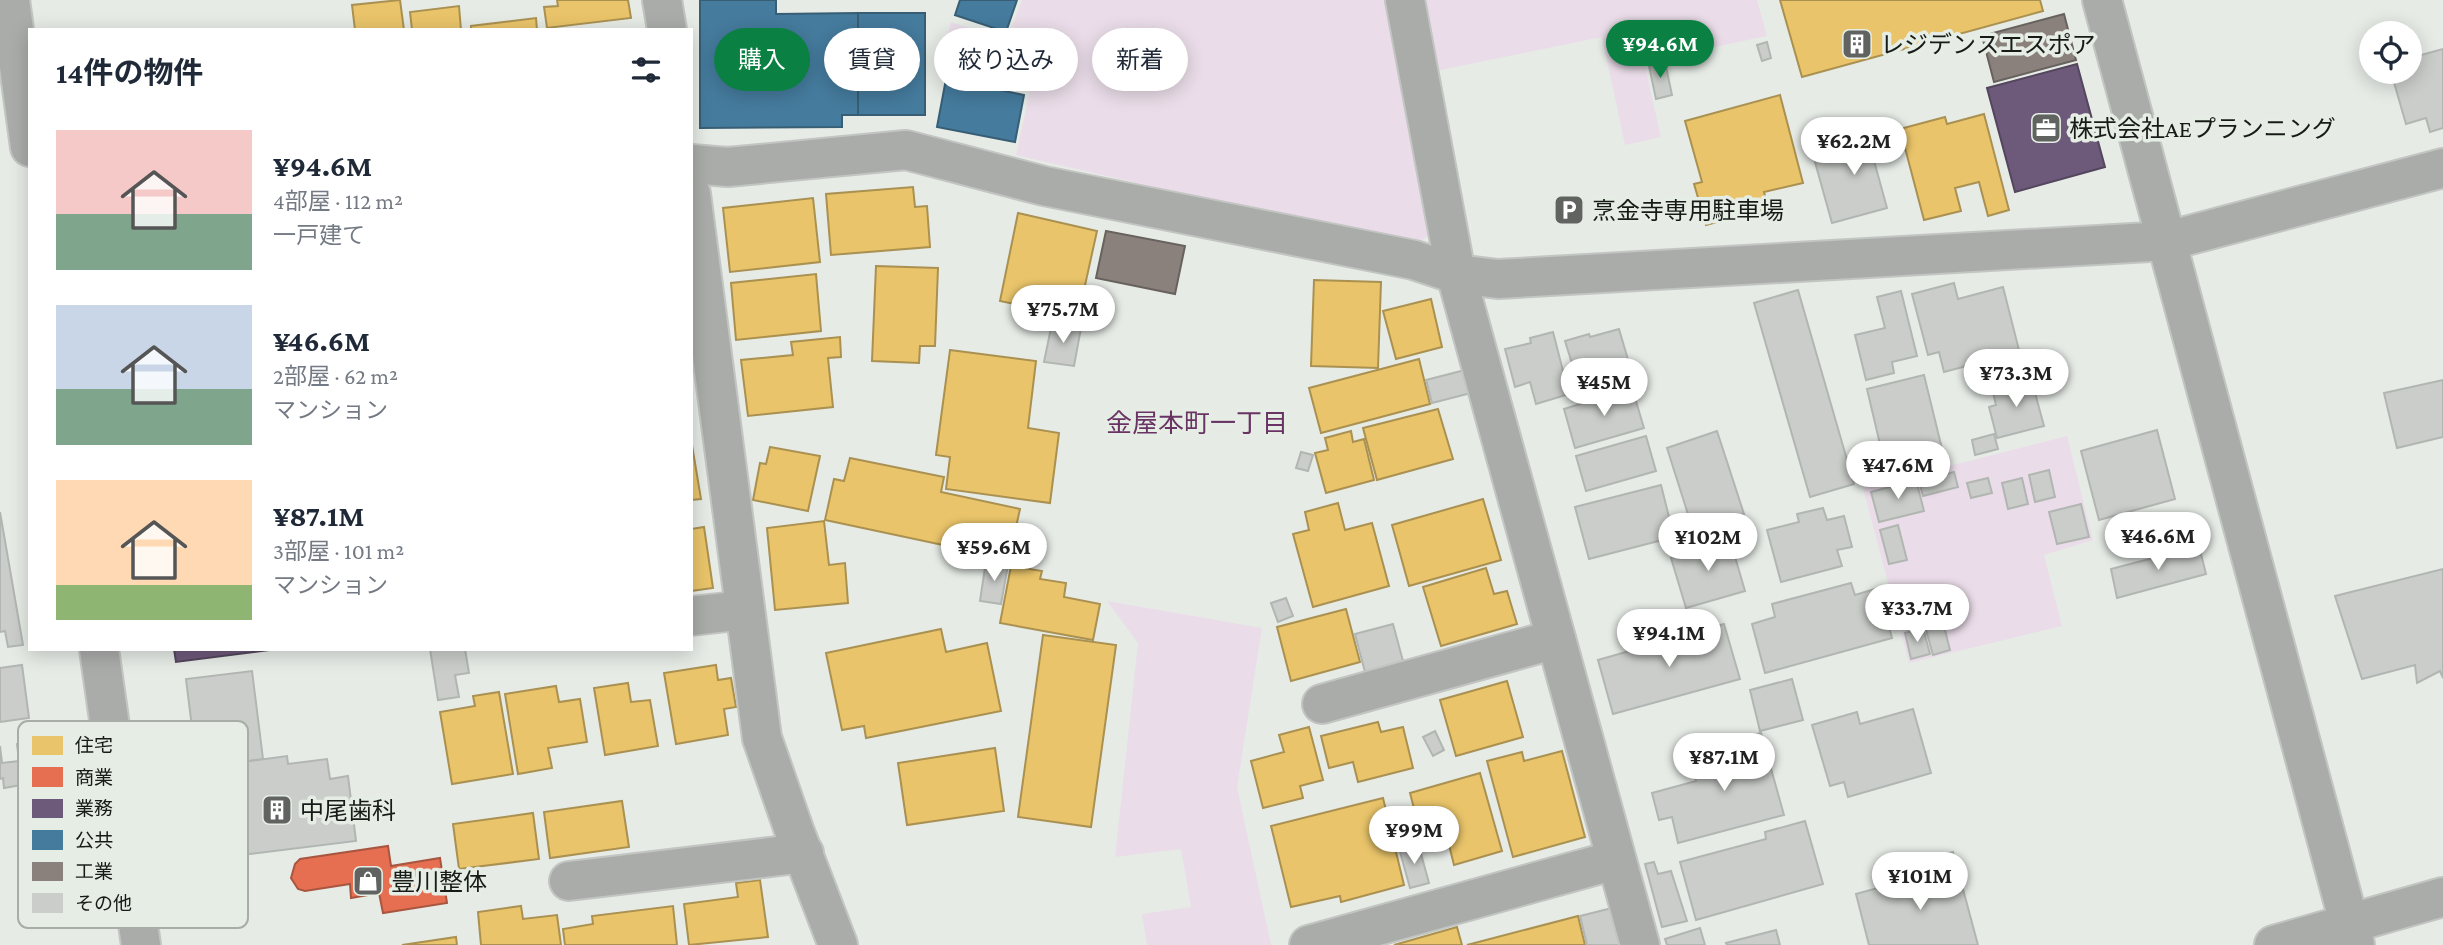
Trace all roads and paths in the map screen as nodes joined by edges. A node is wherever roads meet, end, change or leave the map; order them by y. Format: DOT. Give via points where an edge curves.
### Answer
graph roads {
  1 [pos="10,0"];
  2 [pos="663,0"];
  3 [pos="1405,0"];
  4 [pos="2102,0"];
  5 [pos="667,28"];
  6 [pos="9,68"];
  7 [pos="28,139"];
  8 [pos="693,164"];
  9 [pos="2443,167"];
  10 [pos="693,209"];
  11 [pos="2167,242"];
  12 [pos="1456,274"];
  13 [pos="745,610"];
  14 [pos="693,616"];
  15 [pos="1556,639"];
  16 [pos="99,651"];
  17 [pos="1322,704"];
  18 [pos="109,721"];
  19 [pos="804,853"];
  20 [pos="1615,860"];
  21 [pos="569,881"];
  22 [pos="2443,897"];
  23 [pos="2353,934"];
  24 [pos="838,945"];
  25 [pos="1309,945"];
  26 [pos="1640,945"];
  27 [pos="2274,945"];
  1 -- 6 [label="street"];
  2 -- 5 [label="street"];
  3 -- 12 [label="street"];
  4 -- 11 [label="street"];
  6 -- 7 [label="street"];
  8 -- 12 [label="street" via="728,167 906,150 1044,187 1414,260"];
  9 -- 11 [label="street"];
  10 -- 13 [label="street"];
  11 -- 12 [label="street" via="1498,279"];
  11 -- 23 [label="street"];
  12 -- 15 [label="street"];
  13 -- 14 [label="street"];
  13 -- 19 [label="street" via="762,738"];
  15 -- 17 [label="street"];
  15 -- 20 [label="street"];
  16 -- 18 [label="street"];
  19 -- 21 [label="street"];
  19 -- 24 [label="street"];
  20 -- 25 [label="street"];
  20 -- 26 [label="street"];
  22 -- 23 [label="street"];
  23 -- 27 [label="street"];
}
